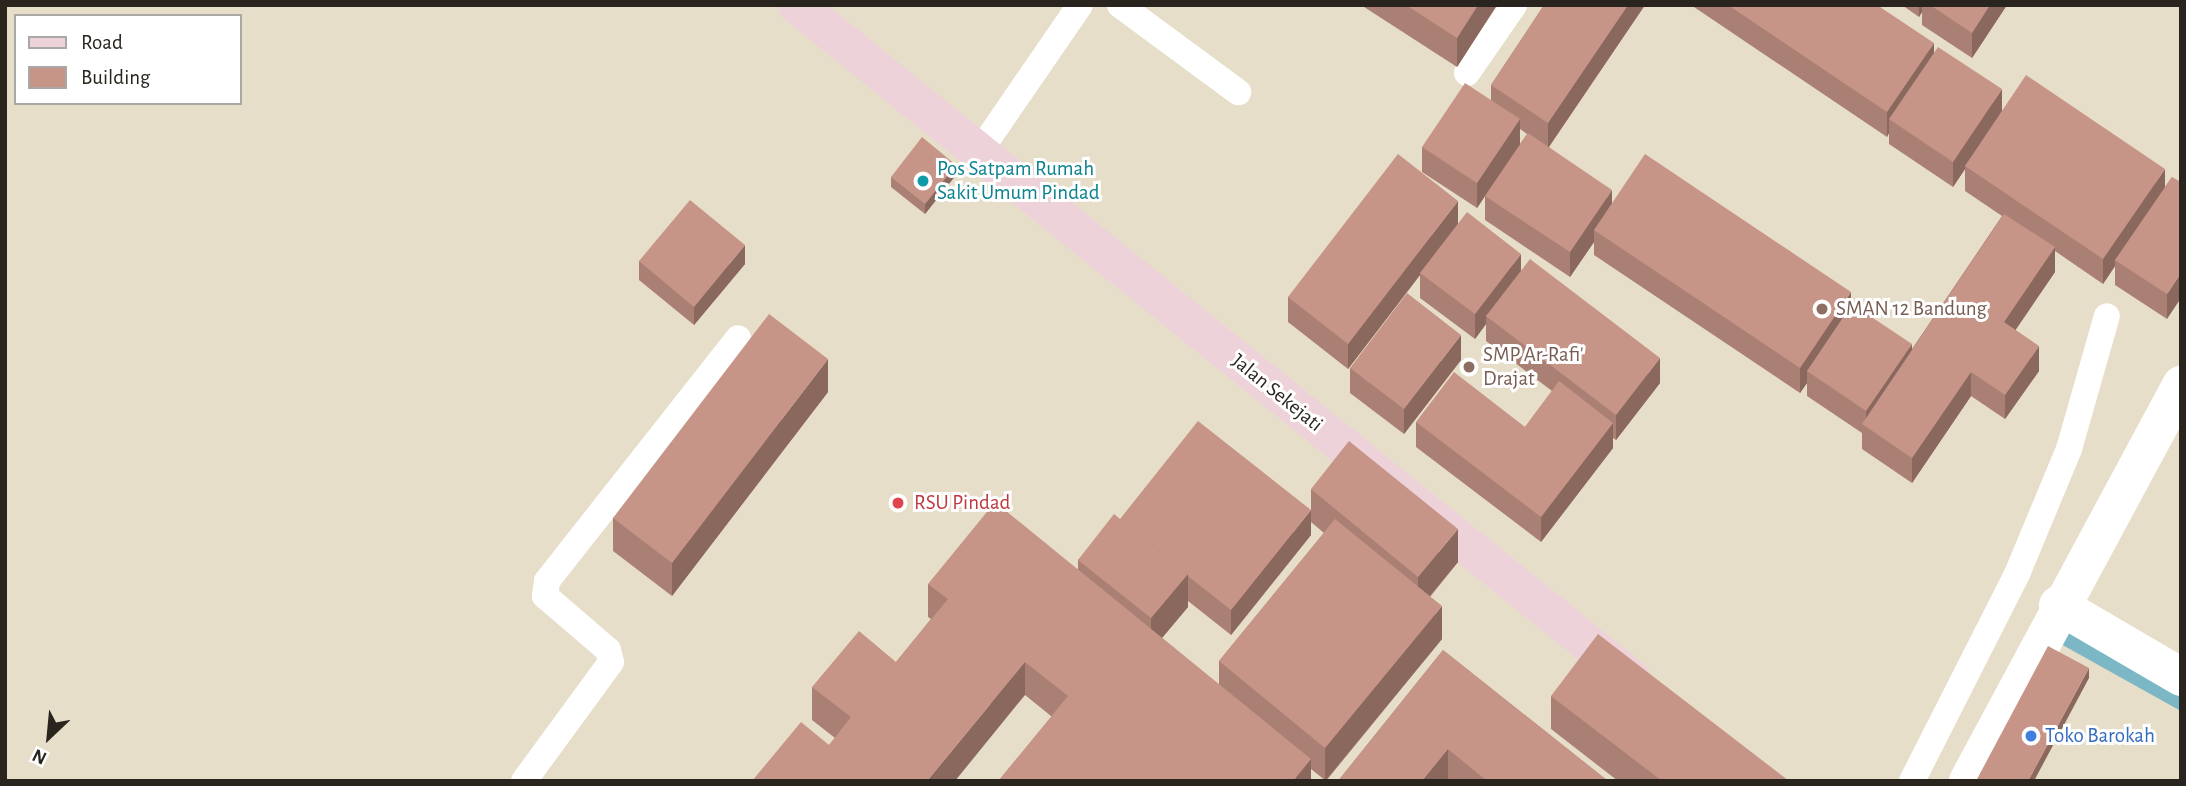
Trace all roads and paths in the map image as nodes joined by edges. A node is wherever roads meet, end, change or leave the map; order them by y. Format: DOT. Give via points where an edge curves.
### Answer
graph roads {
  1 [pos="797,5"];
  2 [pos="1080,5"];
  3 [pos="1120,5"];
  4 [pos="1514,5"];
  5 [pos="1467,73"];
  6 [pos="1238,92"];
  7 [pos="979,152"];
  8 [pos="2107,316"];
  9 [pos="738,338"];
  10 [pos="2181,386"];
  11 [pos="2058,605"];
  12 [pos="2181,677"];
  13 [pos="1660,702"];
  14 [pos="524,781"];
  15 [pos="1912,781"];
  16 [pos="1968,781"];
  1 -- 7 [label="street, Jalan Sekejati"];
  2 -- 7 [label="lane"];
  3 -- 6 [label="lane"];
  4 -- 5 [label="lane"];
  7 -- 13 [label="street, Jalan Sekejati"];
  8 -- 15 [label="lane" via="2068,449 2017,574"];
  9 -- 14 [label="lane" via="547,581 545,596 608,650 611,662"];
  10 -- 11 [label="street"];
  11 -- 12 [label="street"];
  11 -- 16 [label="street"];
}
